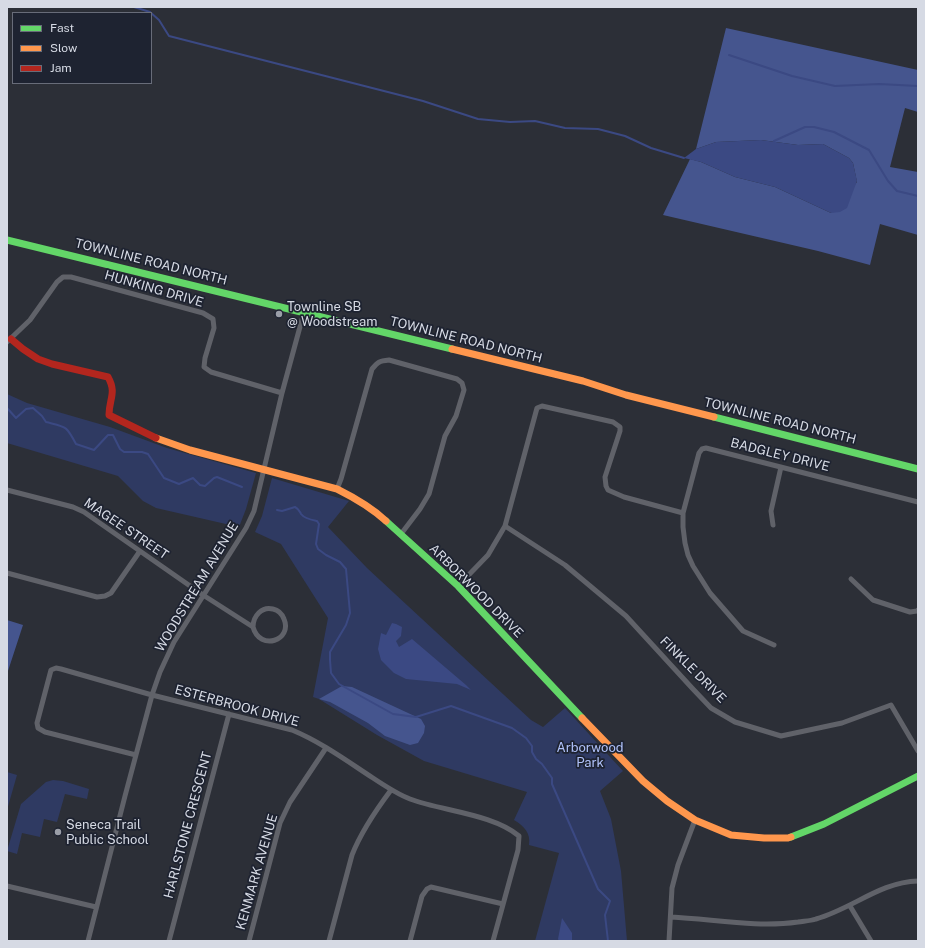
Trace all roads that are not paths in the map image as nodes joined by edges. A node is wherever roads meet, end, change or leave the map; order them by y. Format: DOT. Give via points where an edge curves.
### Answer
graph roads {
  1 [pos="7,240"];
  2 [pos="304,312"];
  3 [pos="9,341"];
  4 [pos="282,393"];
  5 [pos="780,466"];
  6 [pos="263,469"];
  7 [pos="918,469"];
  8 [pos="337,489"];
  9 [pos="7,490"];
  10 [pos="918,502"];
  11 [pos="683,513"];
  12 [pos="773,525"];
  13 [pos="505,526"];
  14 [pos="401,534"];
  15 [pos="140,551"];
  16 [pos="7,572"];
  17 [pos="851,579"];
  18 [pos="458,586"];
  19 [pos="203,595"];
  20 [pos="918,610"];
  21 [pos="253,627"];
  22 [pos="774,645"];
  23 [pos="152,696"];
  24 [pos="229,714"];
  25 [pos="326,748"];
  26 [pos="918,751"];
  27 [pos="136,755"];
  28 [pos="918,776"];
  29 [pos="391,790"];
  30 [pos="695,820"];
  31 [pos="918,881"];
  32 [pos="7,886"];
  33 [pos="503,904"];
  34 [pos="850,906"];
  35 [pos="96,907"];
  36 [pos="671,917"];
  37 [pos="88,941"];
  38 [pos="169,941"];
  39 [pos="248,941"];
  40 [pos="329,941"];
  41 [pos="410,941"];
  42 [pos="493,941"];
  43 [pos="669,941"];
  44 [pos="871,941"];
  1 -- 2 [label="street, TOWNLINE ROAD NORTH"];
  2 -- 4 [label="street, WOODSTREAM AVENUE"];
  2 -- 7 [label="street, TOWNLINE ROAD NORTH" via="583,381 626,395"];
  3 -- 4 [label="street, HUNKING DRIVE" via="30,320 57,282 64,277 71,277 203,313 213,319 214,328 204,367 211,372"];
  3 -- 6 [label="street, ARBORWOOD DRIVE" via="38,359 108,377 114,390 108,410 109,415 114,418 158,439 190,450"];
  4 -- 6 [label="street, WOODSTREAM AVENUE"];
  5 -- 10 [label="street, BADGLEY DRIVE"];
  5 -- 11 [label="street, BADGLEY DRIVE" via="702,449"];
  5 -- 12 [label="street" via="771,511"];
  6 -- 8 [label="street, ARBORWOOD DRIVE"];
  6 -- 19 [label="street, WOODSTREAM AVENUE" via="254,511 246,528"];
  8 -- 14 [label="street, ARBORWOOD DRIVE" via="376,512"];
  8 -- 14 [label="street" via="372,369 377,363 389,360 457,379 462,383 464,390 456,416 445,436 428,494"];
  9 -- 15 [label="street, MAGEE STREET" via="84,512"];
  11 -- 13 [label="street" via="624,497 608,490 605,477 620,427 613,422 542,406 537,408"];
  11 -- 22 [label="street" via="688,555 710,593 743,631"];
  13 -- 18 [label="street" via="488,555"];
  13 -- 26 [label="street, FINKLE DRIVE" via="565,566 626,616 711,708 735,722 781,736 842,723 891,705"];
  14 -- 18 [label="street, ARBORWOOD DRIVE"];
  15 -- 16 [label="street" via="111,593 105,596"];
  15 -- 19 [label="street, MAGEE STREET"];
  17 -- 20 [label="street" via="873,600 910,612"];
  18 -- 30 [label="street, ARBORWOOD DRIVE" via="643,780 667,801"];
  19 -- 21 [label="street, MAGEE STREET"];
  19 -- 23 [label="street, WOODSTREAM AVENUE" via="174,642"];
  21 -- 21 [label="street" via="259,612 269,608 280,612 286,627 281,636 272,641 257,636"];
  23 -- 24 [label="street, ESTERBROOK DRIVE"];
  23 -- 27 [label="street, WOODSTREAM AVENUE"];
  23 -- 27 [label="street, ESTERBROOK DRIVE" via="56,668 51,670 37,723 38,728"];
  24 -- 25 [label="street, ESTERBROOK DRIVE" via="292,730"];
  24 -- 38 [label="street, HARLSTONE CRESCENT"];
  25 -- 29 [label="street, ESTERBROOK DRIVE"];
  25 -- 39 [label="street, KENMARK AVENUE" via="290,802 280,822"];
  27 -- 35 [label="street, WOODSTREAM AVENUE"];
  28 -- 30 [label="street, ARBORWOOD DRIVE" via="824,824 788,838 731,835"];
  29 -- 33 [label="street, ESTERBROOK DRIVE" via="430,805 495,822 519,836 518,850"];
  29 -- 40 [label="street" via="355,847"];
  30 -- 36 [label="street" via="672,888"];
  31 -- 34 [label="street" via="886,887"];
  32 -- 35 [label="street"];
  33 -- 41 [label="street" via="431,887 422,896"];
  33 -- 42 [label="street, ESTERBROOK DRIVE"];
  34 -- 36 [label="street" via="815,919 790,923 737,923"];
  34 -- 44 [label="street"];
  35 -- 37 [label="street, WOODSTREAM AVENUE"];
  36 -- 43 [label="street"];
}
